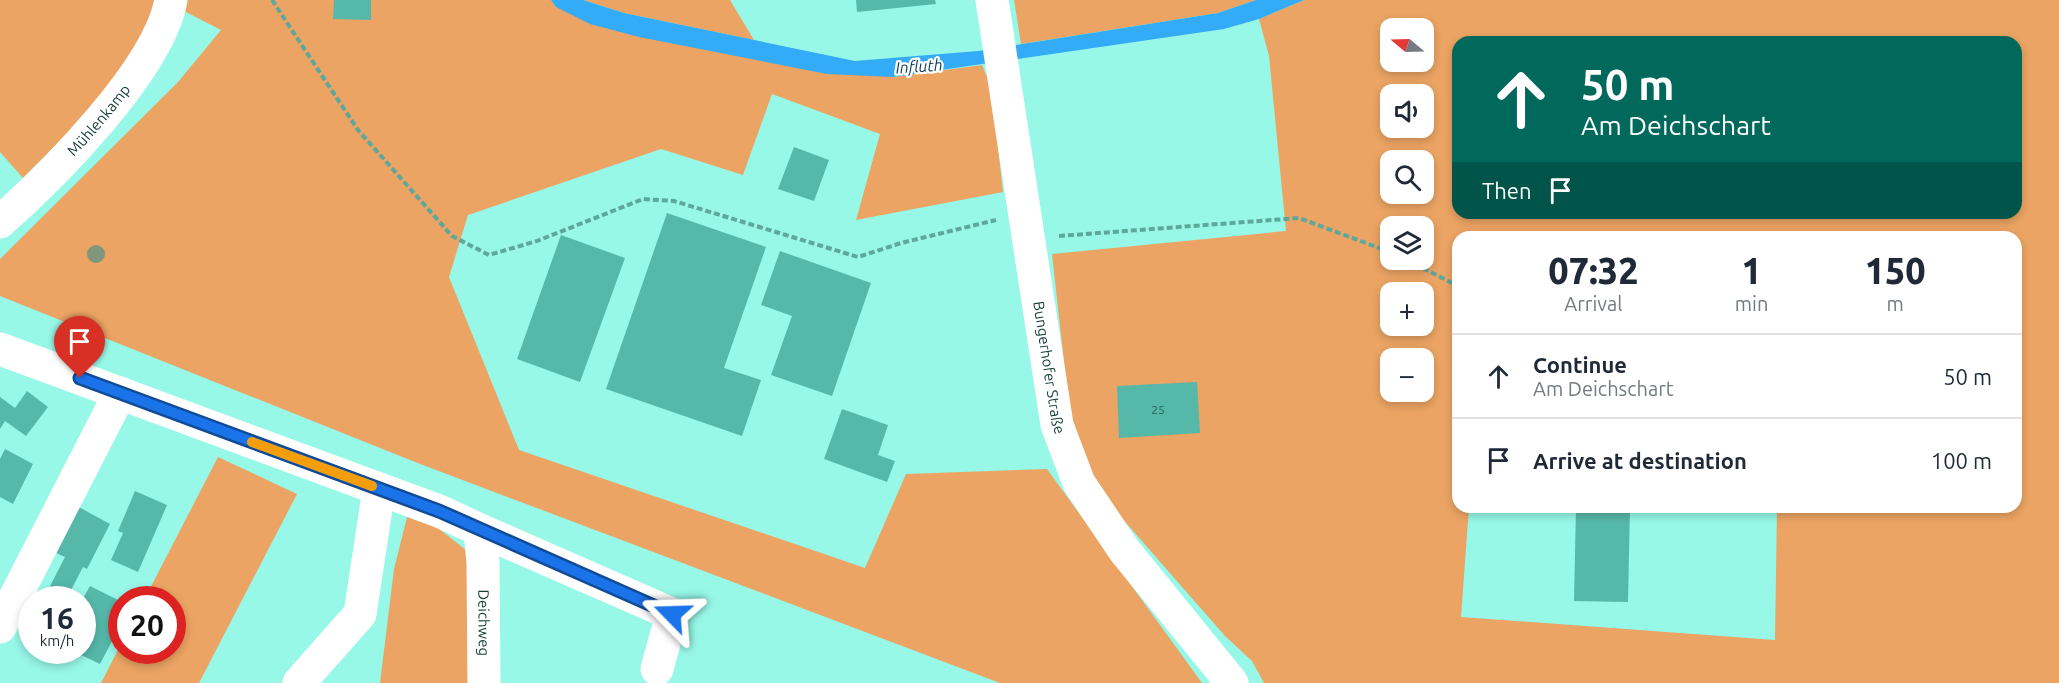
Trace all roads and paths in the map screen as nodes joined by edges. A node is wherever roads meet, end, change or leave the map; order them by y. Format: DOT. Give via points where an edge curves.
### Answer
graph roads {
  1 [pos="171,0"];
  2 [pos="272,0"];
  3 [pos="992,0"];
  4 [pos="0,222"];
  5 [pos="1027,226"];
  6 [pos="1380,248"];
  7 [pos="1427,270"];
  8 [pos="1452,283"];
  9 [pos="0,348"];
  10 [pos="120,393"];
  11 [pos="379,489"];
  12 [pos="480,530"];
  13 [pos="0,627"];
  14 [pos="657,669"];
  15 [pos="299,683"];
  16 [pos="484,683"];
  17 [pos="1232,683"];
  1 -- 4 [label="street, Mühlenkamp" via="147,61 71,153"];
  2 -- 5 [label="path" via="358,130 452,236 489,255 537,241 643,199 674,201 858,257 901,243"];
  3 -- 5 [label="street, Bungerhofer Straße"];
  5 -- 6 [label="path" via="1299,218"];
  5 -- 17 [label="street, Bungerhofer Straße" via="1057,425 1079,483 1124,550"];
  7 -- 8 [label="path"];
  9 -- 10 [label="street"];
  10 -- 11 [label="street"];
  10 -- 13 [label="street"];
  11 -- 12 [label="street"];
  11 -- 15 [label="street" via="360,614"];
  12 -- 14 [label="street" via="672,614"];
  12 -- 16 [label="street, Deichweg"];
}
